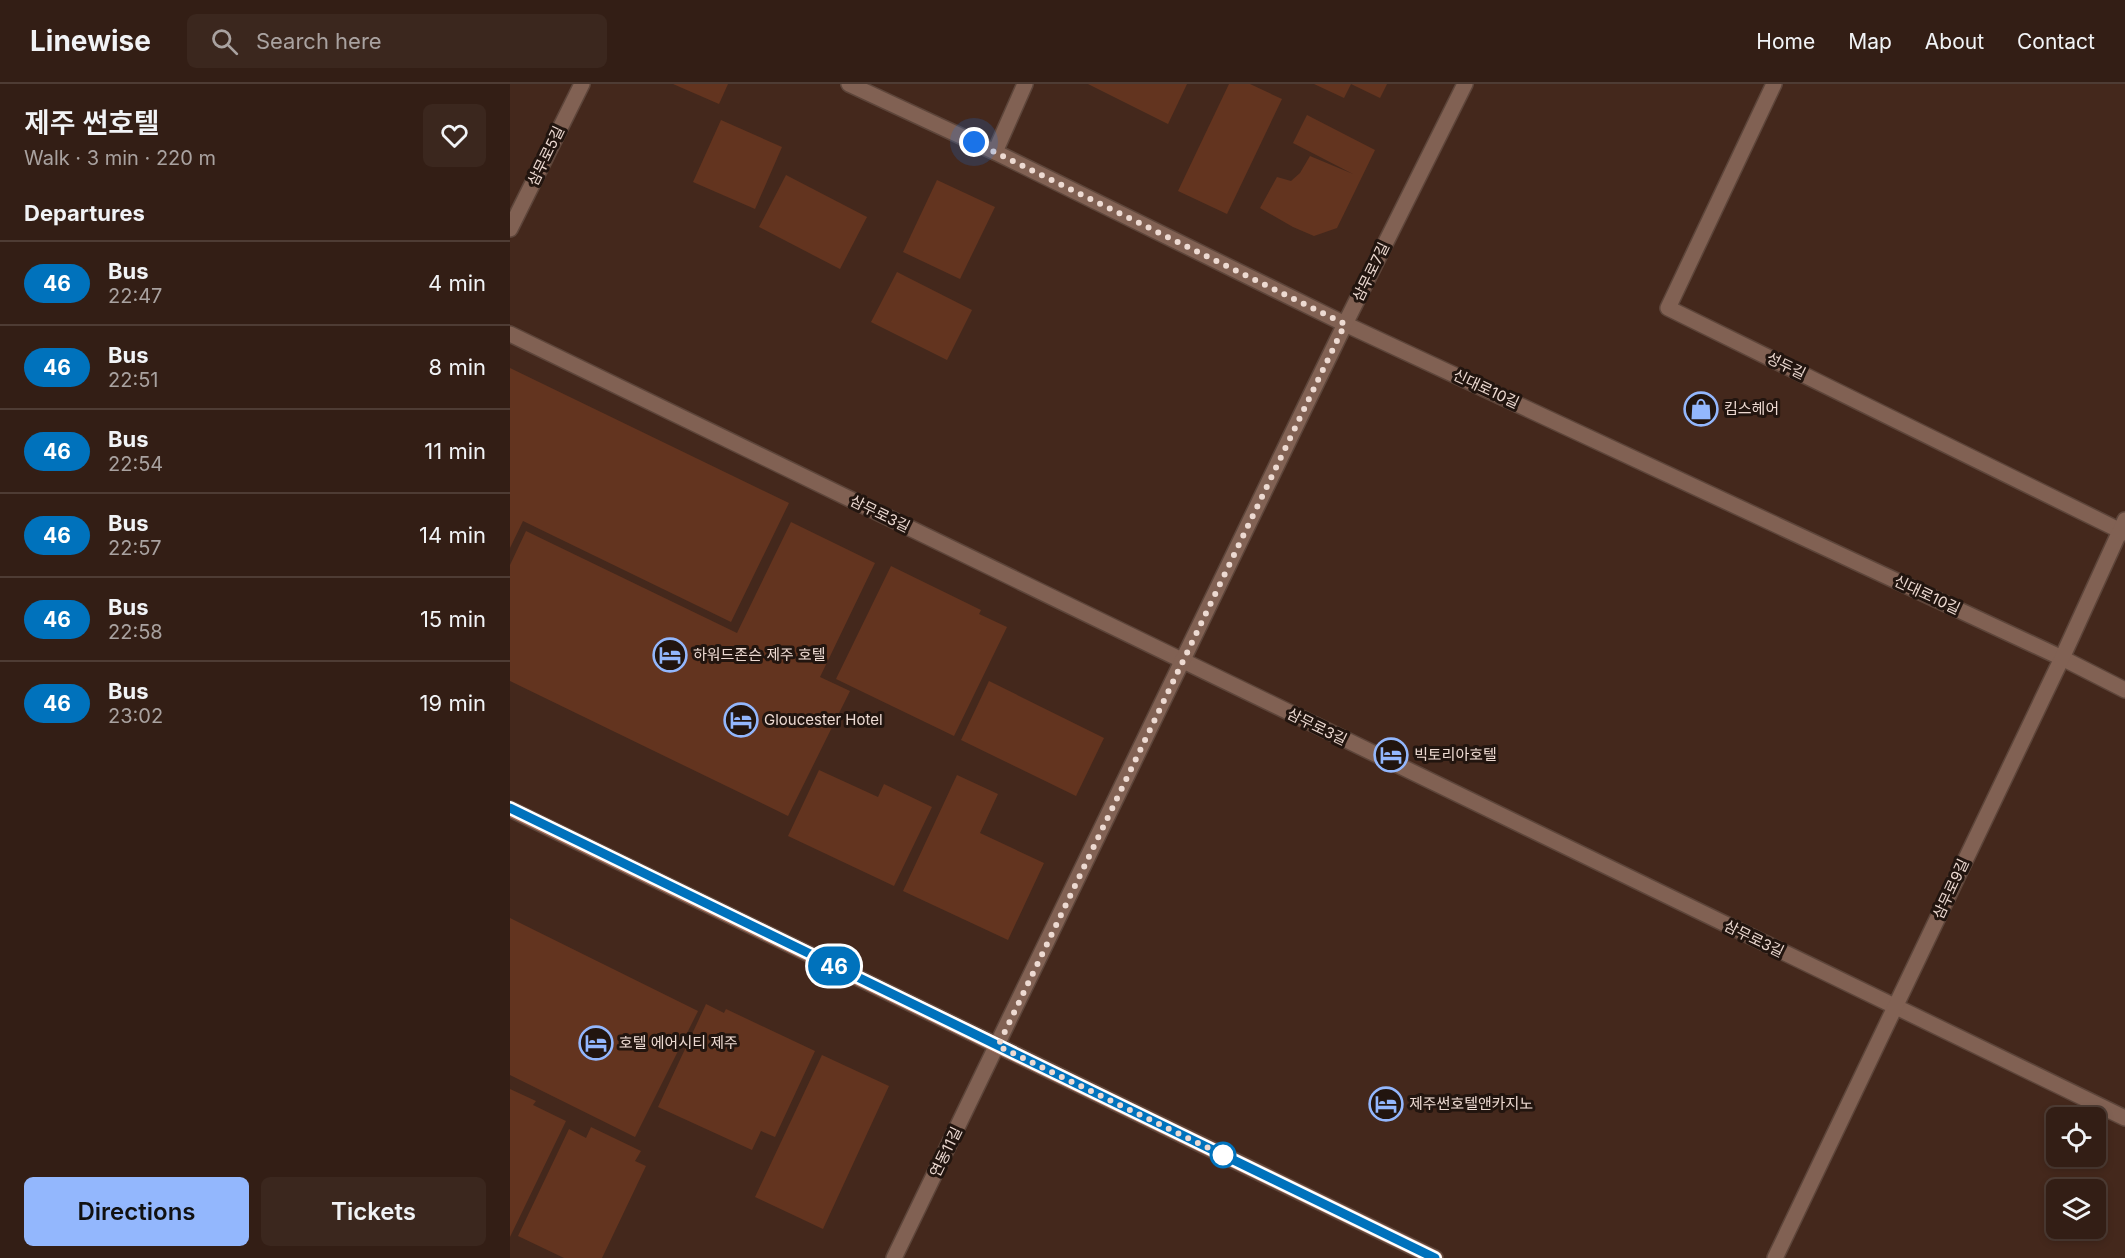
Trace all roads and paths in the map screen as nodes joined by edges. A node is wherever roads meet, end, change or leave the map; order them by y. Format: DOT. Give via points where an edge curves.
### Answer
graph roads {
  1 [pos="582,84"];
  2 [pos="849,84"];
  3 [pos="1025,84"];
  4 [pos="1465,84"];
  5 [pos="1774,84"];
  6 [pos="995,152"];
  7 [pos="510,229"];
  8 [pos="1345,324"];
  9 [pos="510,334"];
  10 [pos="2123,528"];
  11 [pos="2062,658"];
  12 [pos="1182,661"];
  13 [pos="2125,690"];
  14 [pos="510,808"];
  15 [pos="1895,1008"];
  16 [pos="998,1046"];
  17 [pos="2125,1118"];
  18 [pos="894,1258"];
  19 [pos="1435,1258"];
  20 [pos="1775,1258"];
  1 -- 7 [label="street, 삼무로5길"];
  2 -- 6 [label="street, 신대로10길"];
  3 -- 6 [label="street"];
  4 -- 8 [label="street, 삼무로7길"];
  5 -- 10 [label="street, 성두길" via="1668,308"];
  6 -- 8 [label="street, 신대로10길"];
  8 -- 11 [label="street, 신대로10길"];
  8 -- 12 [label="street, 삼무로7길"];
  9 -- 12 [label="street, 삼무로3길"];
  10 -- 11 [label="street, 삼무로9길"];
  11 -- 13 [label="street, 신대로10길"];
  11 -- 15 [label="street, 삼무로9길"];
  12 -- 15 [label="street, 삼무로3길"];
  12 -- 16 [label="street, 삼무로7길"];
  14 -- 16 [label="main road"];
  15 -- 17 [label="street, 삼무로3길"];
  15 -- 20 [label="street, 삼무로9길"];
  16 -- 18 [label="street, 연동11길"];
  16 -- 19 [label="main road"];
}
